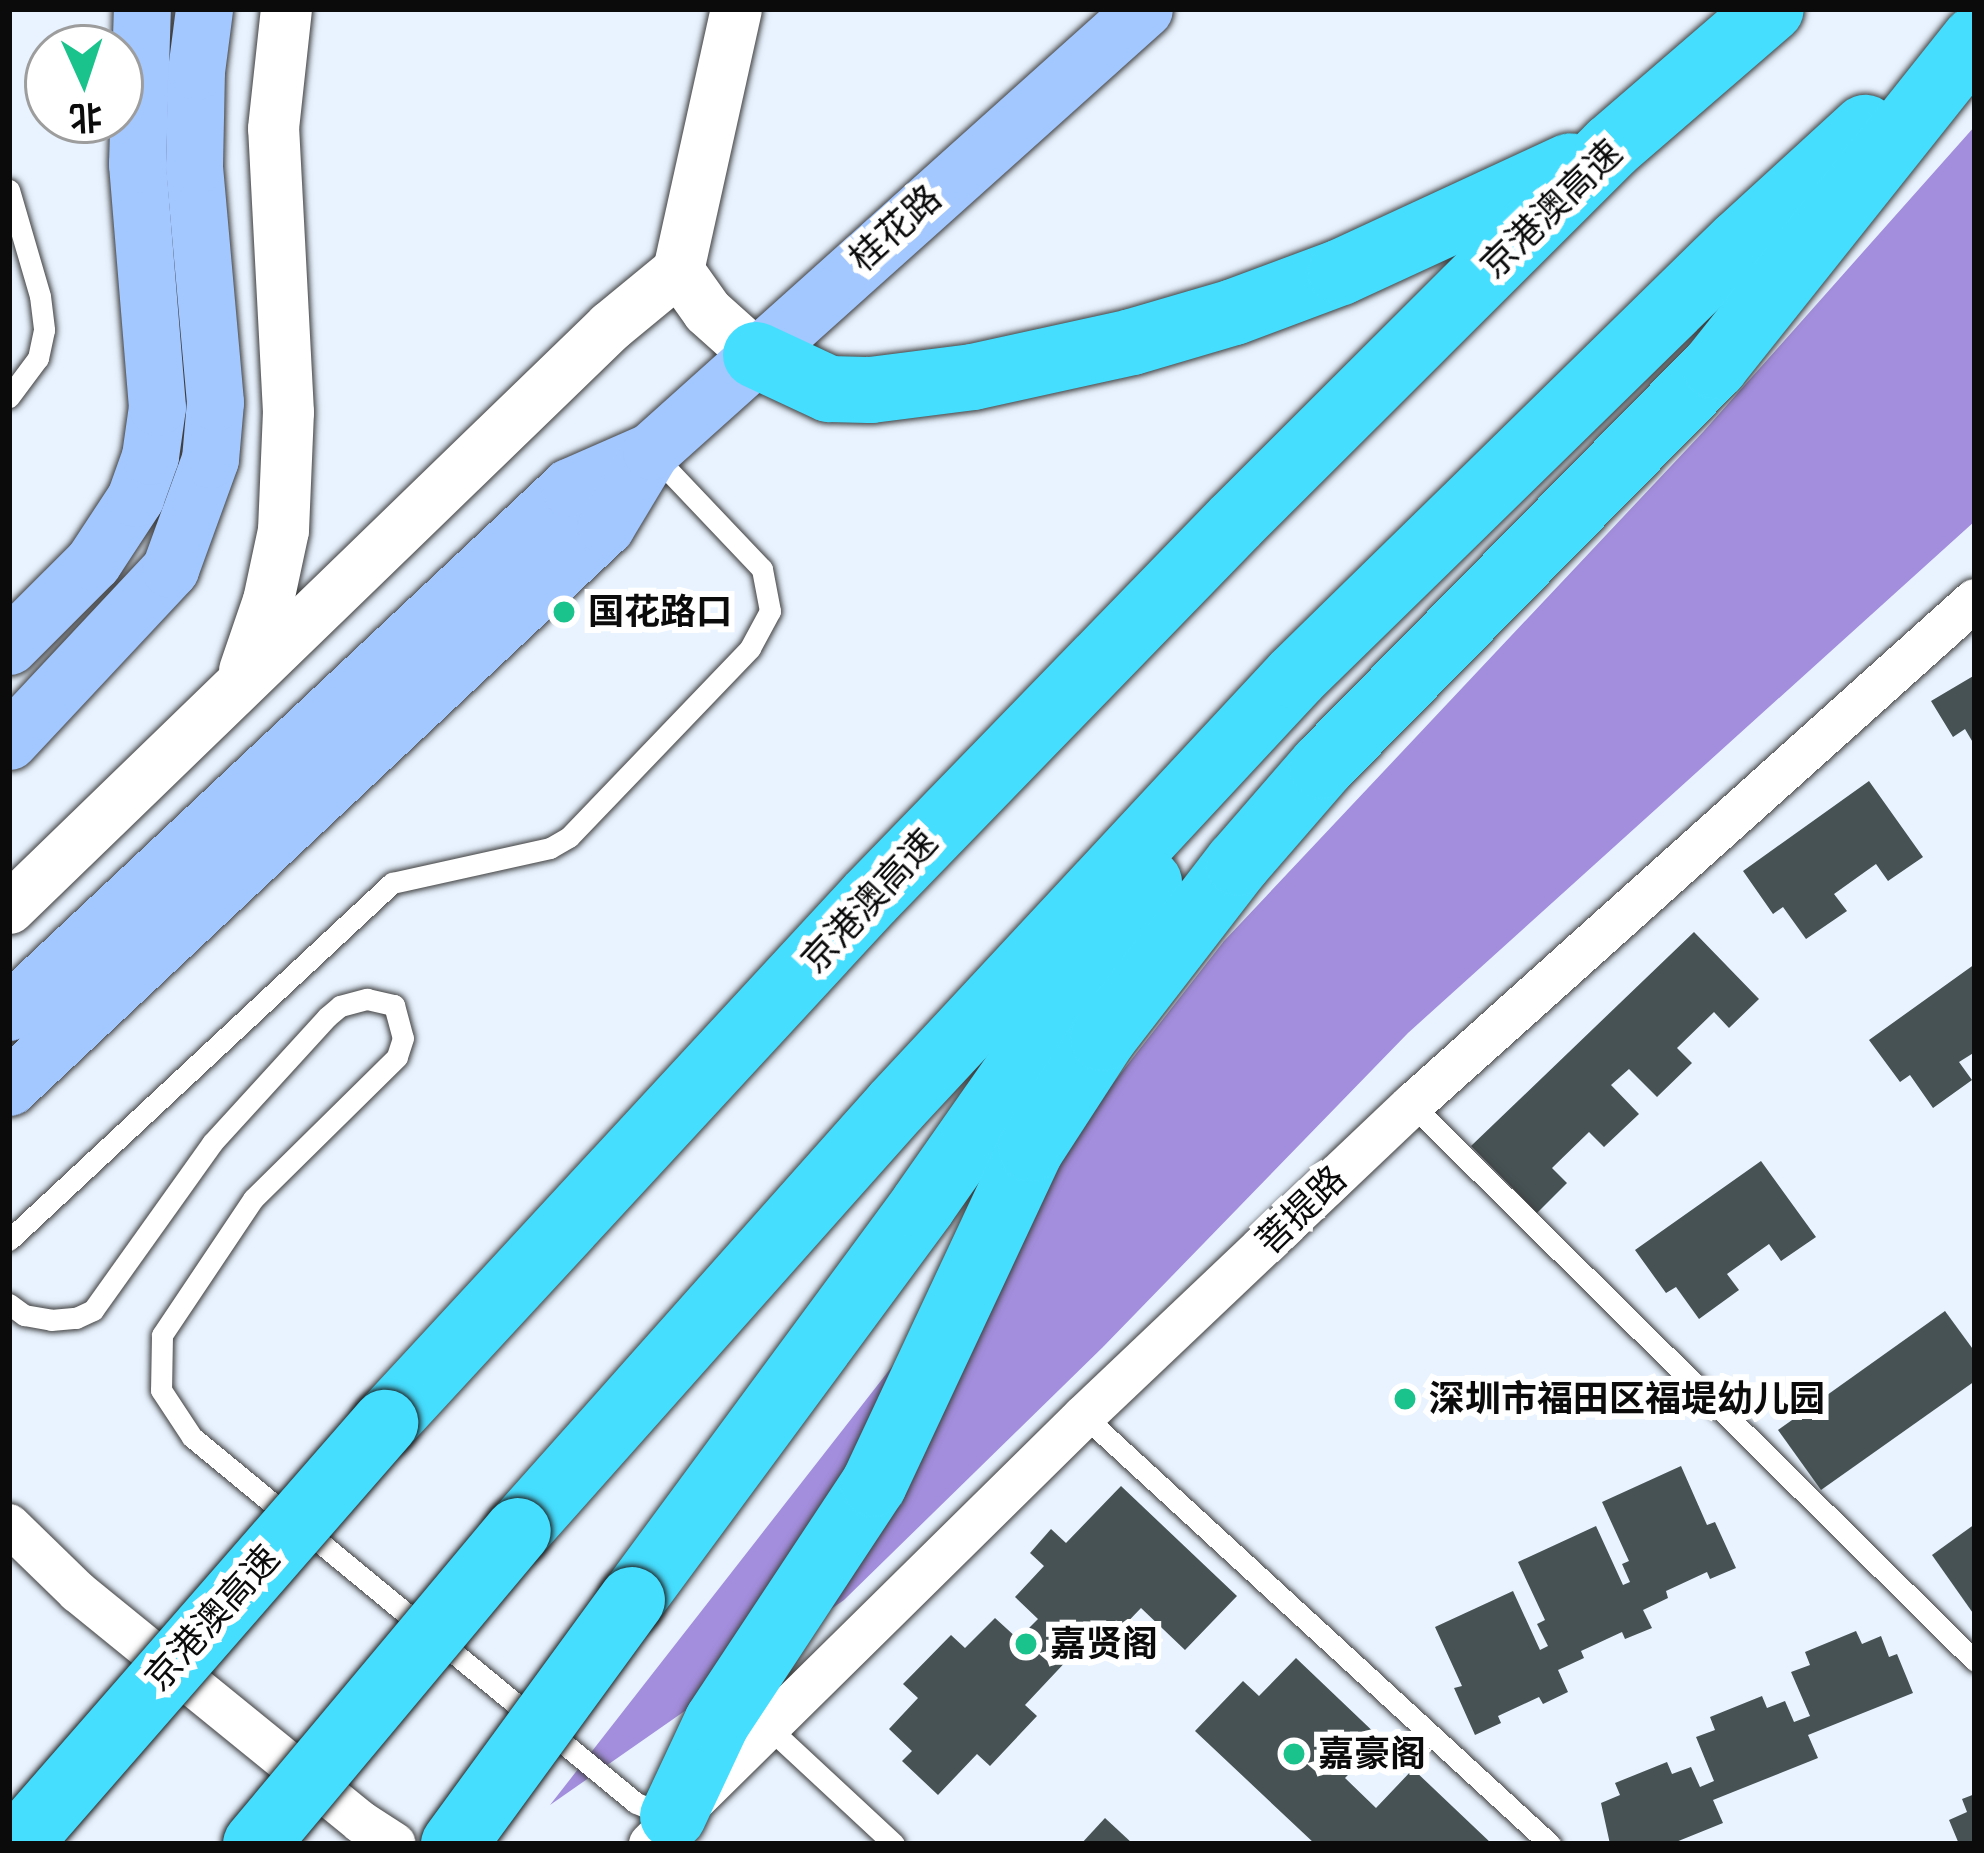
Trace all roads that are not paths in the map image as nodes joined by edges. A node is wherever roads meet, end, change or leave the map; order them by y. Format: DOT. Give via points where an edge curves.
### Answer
graph roads {
  1 [pos="142,9"];
  2 [pos="204,9"];
  3 [pos="286,9"];
  4 [pos="736,9"];
  5 [pos="1144,9"];
  6 [pos="1703,9"];
  7 [pos="1771,9"];
  8 [pos="1975,27"];
  9 [pos="1975,39"];
  10 [pos="1611,147"];
  11 [pos="9,190"];
  12 [pos="678,270"];
  13 [pos="756,355"];
  14 [pos="9,397"];
  15 [pos="651,451"];
  16 [pos="1975,600"];
  17 [pos="11,644"];
  18 [pos="1296,676"];
  19 [pos="239,682"];
  20 [pos="9,741"];
  21 [pos="9,908"];
  22 [pos="9,1012"];
  23 [pos="9,1087"];
  24 [pos="1412,1105"];
  25 [pos="9,1240"];
  26 [pos="9,1304"];
  27 [pos="1084,1416"];
  28 [pos="9,1525"];
  29 [pos="1975,1661"];
  30 [pos="767,1726"];
  31 [pos="662,1830"];
  32 [pos="18,1844"];
  33 [pos="256,1844"];
  34 [pos="395,1844"];
  35 [pos="454,1844"];
  36 [pos="894,1844"];
  37 [pos="1550,1844"];
  1 -- 17 [label="main road" via="137,164 158,406 150,456 135,498 93,562"];
  2 -- 20 [label="main road" via="194,166 215,402 210,459 170,569"];
  3 -- 19 [label="street" via="274,128 288,412 283,530"];
  4 -- 12 [label="street"];
  5 -- 13 [label="main road, 桂花路"];
  6 -- 10 [label="highway"];
  7 -- 10 [label="highway, 京港澳高速"];
  8 -- 18 [label="highway" via="1739,243"];
  9 -- 31 [label="highway" via="1730,348 1322,766 1103,1038 1031,1149 874,1484 717,1722"];
  10 -- 13 [label="highway" via="1341,272 1132,342 871,390 829,389"];
  10 -- 32 [label="highway, 京港澳高速, bridge" via="870,898 386,1423"];
  11 -- 14 [label="lane" via="44,330 38,358"];
  12 -- 13 [label="street" via="707,311"];
  12 -- 19 [label="street"];
  13 -- 15 [label="main road, 桂花路"];
  15 -- 22 [label="main road" via="569,487"];
  15 -- 23 [label="main road" via="606,526"];
  15 -- 25 [label="lane" via="762,569 770,611 750,648 569,837 392,883"];
  16 -- 24 [label="street, 菩提路"];
  18 -- 33 [label="highway, bridge" via="896,1106 518,1531"];
  18 -- 35 [label="highway, bridge" via="923,1205"];
  19 -- 21 [label="street"];
  24 -- 27 [label="street, 菩提路"];
  24 -- 29 [label="lane"];
  26 -- 31 [label="lane" via="51,1320 92,1310 212,1143 327,1017 367,999 394,1005 403,1021 397,1057 253,1199 162,1335 161,1390 192,1437"];
  27 -- 30 [label="street, 菩提路"];
  27 -- 37 [label="lane"];
  28 -- 34 [label="street" via="78,1592"];
  30 -- 31 [label="street, 菩提路"];
  30 -- 36 [label="lane"];
}
